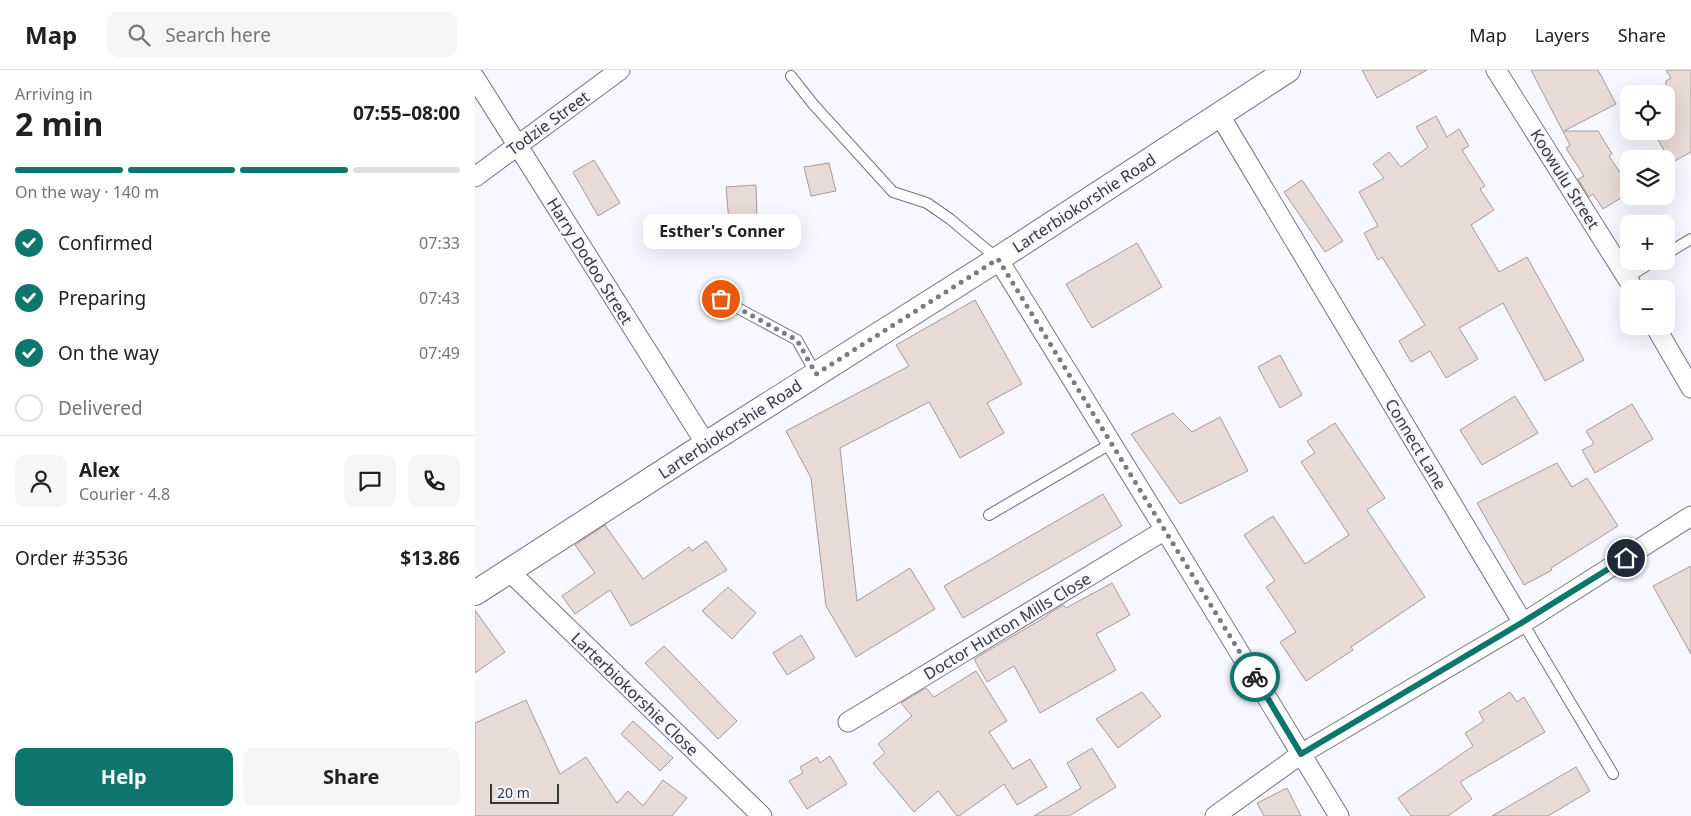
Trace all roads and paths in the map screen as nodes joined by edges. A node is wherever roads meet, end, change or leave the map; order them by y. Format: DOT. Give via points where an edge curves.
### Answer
graph roads {
  1 [pos="621,70"];
  2 [pos="1288,70"];
  3 [pos="1496,70"];
  4 [pos="791,76"];
  5 [pos="1262,77"];
  6 [pos="475,78"];
  7 [pos="1219,114"];
  8 [pos="517,145"];
  9 [pos="475,177"];
  10 [pos="1691,239"];
  11 [pos="1675,249"];
  12 [pos="998,259"];
  13 [pos="1644,270"];
  14 [pos="1628,280"];
  15 [pos="1633,280"];
  16 [pos="721,299"];
  17 [pos="1660,335"];
  18 [pos="816,374"];
  19 [pos="1691,388"];
  20 [pos="1112,443"];
  21 [pos="706,444"];
  22 [pos="989,515"];
  23 [pos="1691,516"];
  24 [pos="1165,530"];
  25 [pos="509,571"];
  26 [pos="475,593"];
  27 [pos="1523,622"];
  28 [pos="848,722"];
  29 [pos="1301,754"];
  30 [pos="1613,774"];
  31 [pos="762,816"];
  32 [pos="1215,816"];
  33 [pos="1339,816"];
  1 -- 8 [label="street, Todzie Street"];
  2 -- 5 [label="street, Larterbiokorshie Road"];
  3 -- 14 [label="street, Koowulu Street"];
  4 -- 12 [label="lane" via="893,192 927,203"];
  5 -- 7 [label="street, Larterbiokorshie Road"];
  6 -- 8 [label="street, Harry Dodoo Street"];
  7 -- 12 [label="street, Larterbiokorshie Road"];
  7 -- 27 [label="street, Connect Lane"];
  8 -- 9 [label="street, Todzie Street"];
  8 -- 21 [label="street, Harry Dodoo Street"];
  10 -- 11 [label="lane"];
  12 -- 18 [label="street, Larterbiokorshie Road"];
  12 -- 20 [label="street"];
  13 -- 15 [label="lane"];
  16 -- 18 [label="lane" via="797,340"];
  17 -- 19 [label="street"];
  18 -- 21 [label="street, Larterbiokorshie Road"];
  20 -- 22 [label="lane"];
  20 -- 24 [label="street"];
  21 -- 25 [label="street, Larterbiokorshie Road"];
  23 -- 27 [label="street"];
  24 -- 28 [label="street, Doctor Hutton Mills Close"];
  24 -- 29 [label="street"];
  25 -- 26 [label="street, Larterbiokorshie Road"];
  25 -- 31 [label="street, Larterbiokorshie Close"];
  27 -- 29 [label="street"];
  27 -- 30 [label="lane, Connect Lane"];
  29 -- 32 [label="street"];
  29 -- 33 [label="street"];
}
